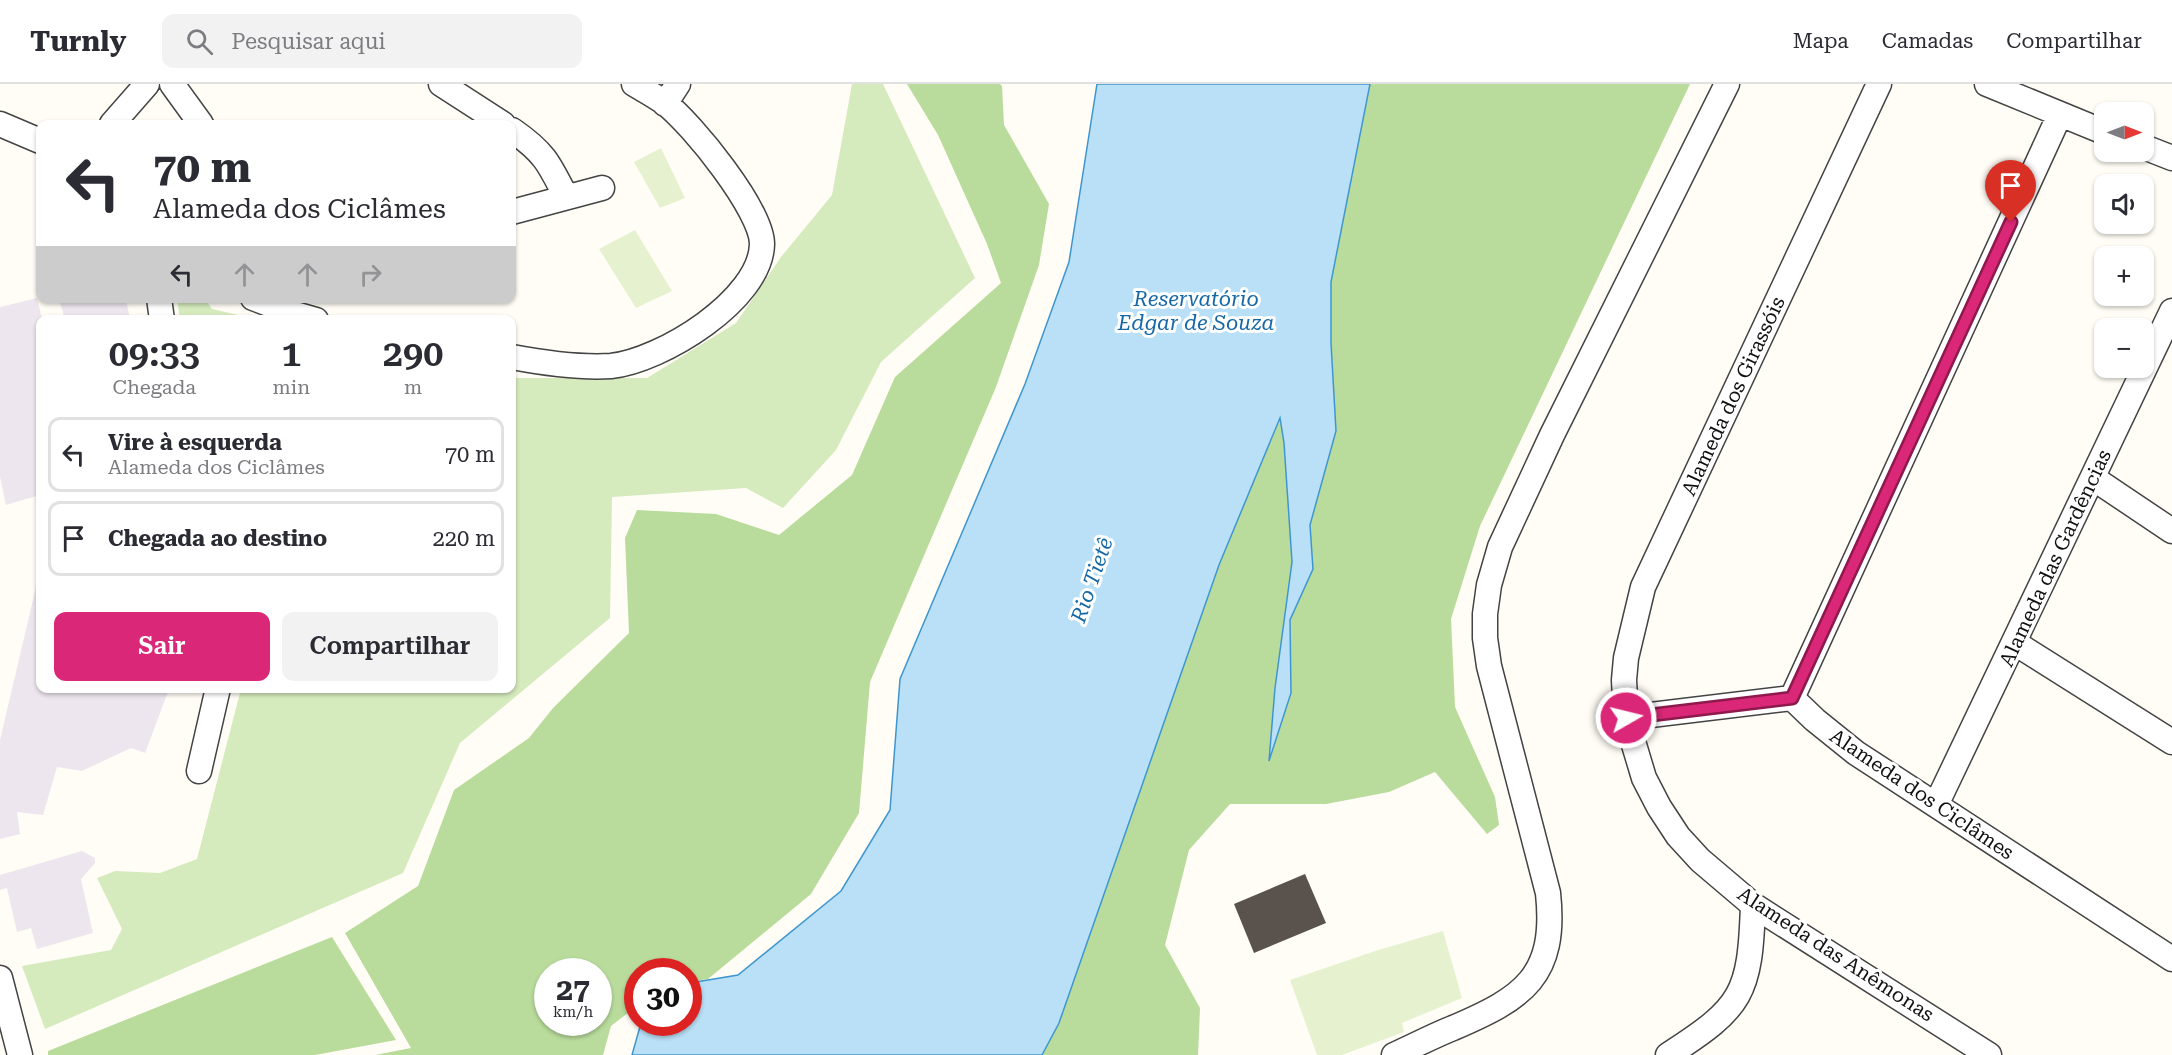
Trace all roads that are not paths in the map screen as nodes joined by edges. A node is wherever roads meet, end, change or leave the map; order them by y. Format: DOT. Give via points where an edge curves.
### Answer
graph roads {
  1 [pos="147,84"];
  2 [pos="172,84"];
  3 [pos="441,84"];
  4 [pos="634,84"];
  5 [pos="1727,84"];
  6 [pos="1879,84"];
  7 [pos="1987,84"];
  8 [pos="672,94"];
  9 [pos="2060,114"];
  10 [pos="116,120"];
  11 [pos="198,120"];
  12 [pos="496,120"];
  13 [pos="0,124"];
  14 [pos="2094,128"];
  15 [pos="516,133"];
  16 [pos="36,139"];
  17 [pos="2154,151"];
  18 [pos="2172,158"];
  19 [pos="602,188"];
  20 [pos="566,197"];
  21 [pos="516,211"];
  22 [pos="267,303"];
  23 [pos="2172,311"];
  24 [pos="298,315"];
  25 [pos="2164,350"];
  26 [pos="516,357"];
  27 [pos="2092,478"];
  28 [pos="2172,531"];
  29 [pos="2014,643"];
  30 [pos="217,693"];
  31 [pos="1792,698"];
  32 [pos="1626,718"];
  33 [pos="2172,742"];
  34 [pos="199,771"];
  35 [pos="1936,805"];
  36 [pos="1753,905"];
  37 [pos="2172,959"];
  38 [pos="0,978"];
  39 [pos="20,1055"];
  40 [pos="1394,1055"];
  41 [pos="1668,1055"];
  42 [pos="1989,1055"];
  1 -- 10 [label="street"];
  2 -- 11 [label="street"];
  3 -- 12 [label="street"];
  4 -- 8 [label="street"];
  5 -- 40 [label="street" via="1552,435 1500,547 1489,585 1485,614 1489,666 1548,893 1550,933 1545,954 1522,990 1504,1004"];
  6 -- 32 [label="street, Alameda dos Girassóis" via="1644,587 1626,658"];
  7 -- 9 [label="street"];
  8 -- 26 [label="street" via="683,120 739,189 755,216 760,256 739,294 688,337 635,362 590,366"];
  9 -- 14 [label="street"];
  9 -- 31 [label="street"];
  13 -- 16 [label="street"];
  15 -- 20 [label="street" via="538,149"];
  17 -- 18 [label="street"];
  19 -- 20 [label="street"];
  20 -- 21 [label="street"];
  22 -- 24 [label="street"];
  23 -- 25 [label="street, Alameda das Gardências"];
  25 -- 27 [label="street, Alameda das Gardências"];
  27 -- 28 [label="street"];
  27 -- 29 [label="street, Alameda das Gardências"];
  29 -- 33 [label="street"];
  29 -- 35 [label="street, Alameda das Gardências"];
  30 -- 34 [label="street"];
  31 -- 32 [label="street"];
  31 -- 35 [label="street, Alameda dos Ciclâmes" via="1856,753"];
  32 -- 36 [label="street, Alameda das Anêmonas" via="1644,778 1659,807 1701,860"];
  35 -- 37 [label="street, Alameda dos Ciclâmes"];
  36 -- 41 [label="street" via="1750,959 1741,992 1720,1019"];
  36 -- 42 [label="street, Alameda das Anêmonas"];
  38 -- 39 [label="street"];
}
